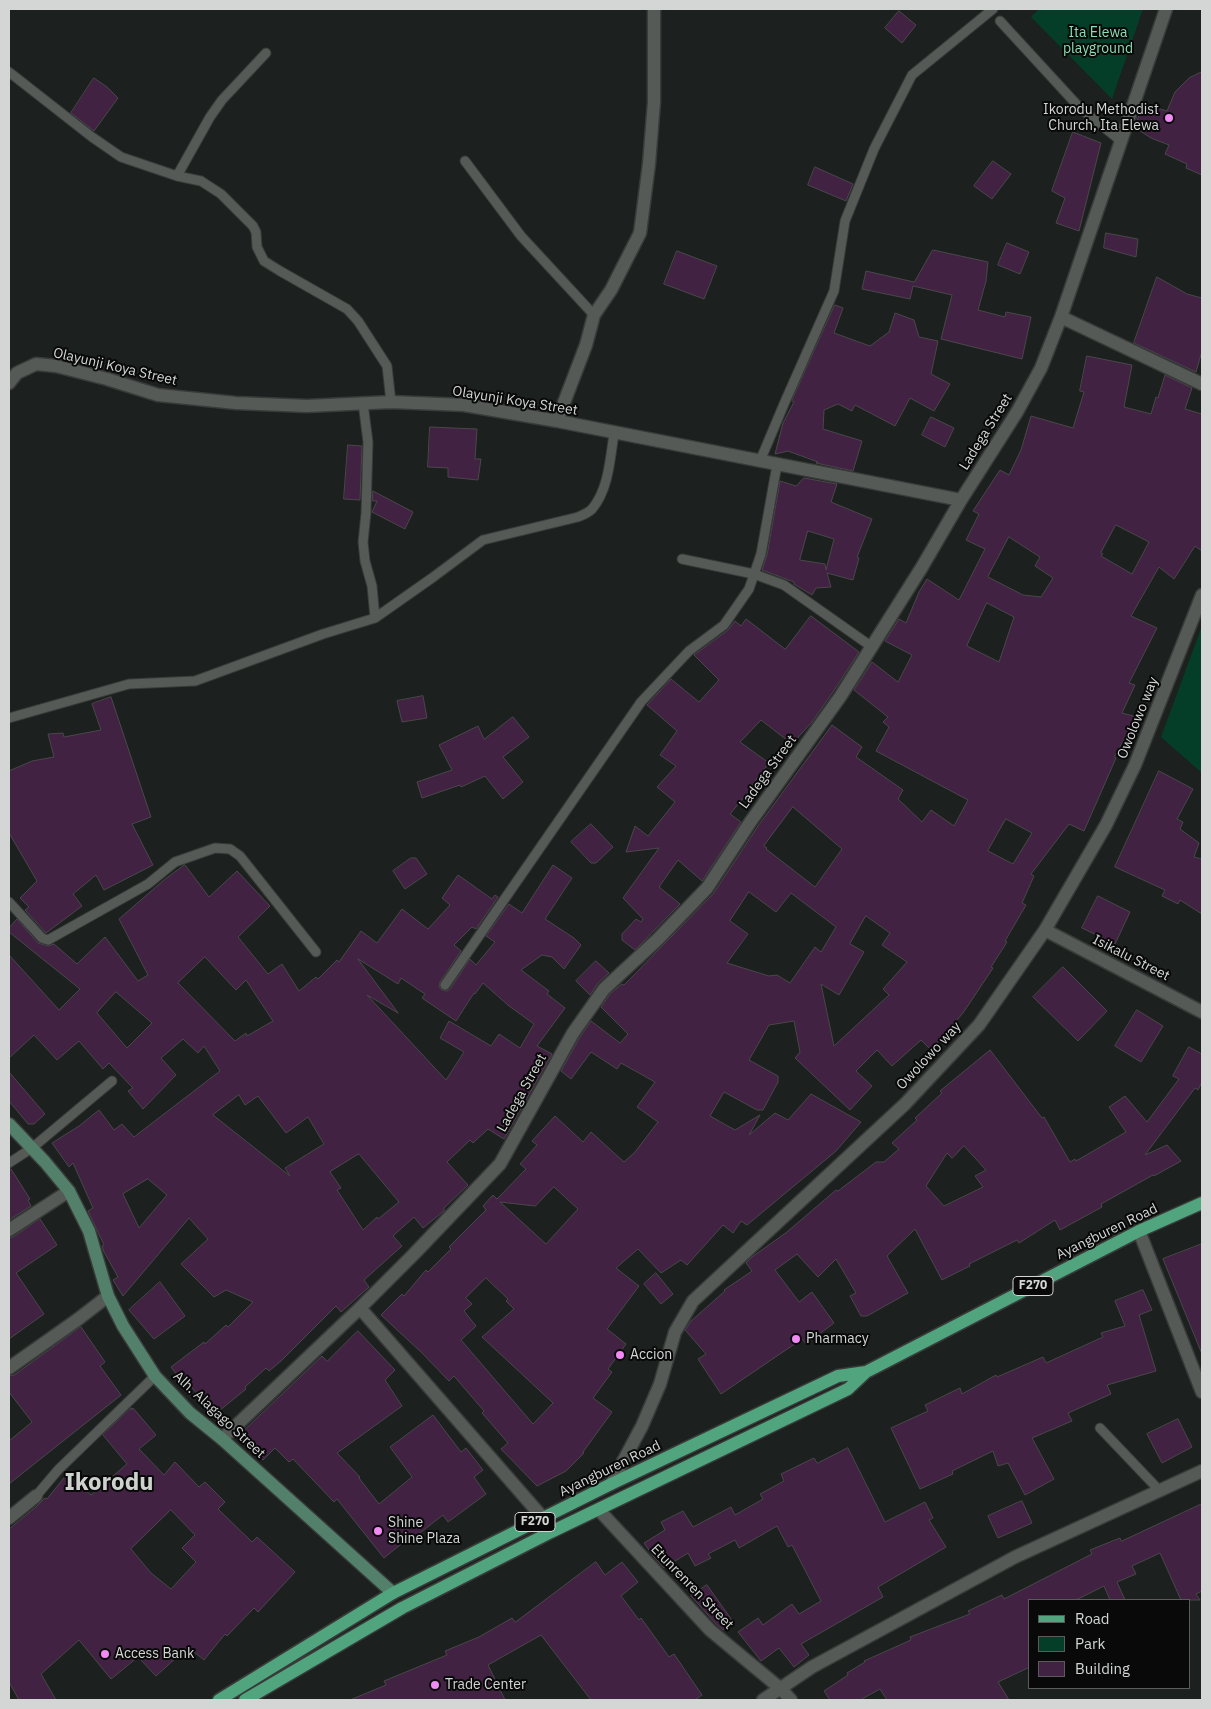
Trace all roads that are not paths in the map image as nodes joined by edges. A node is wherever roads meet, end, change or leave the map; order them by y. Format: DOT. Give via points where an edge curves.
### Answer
graph roads {
  1 [pos="654,9"];
  2 [pos="993,9"];
  3 [pos="1166,9"];
  4 [pos="1000,20"];
  5 [pos="266,53"];
  6 [pos="9,72"];
  7 [pos="1121,141"];
  8 [pos="465,161"];
  9 [pos="177,176"];
  10 [pos="594,315"];
  11 [pos="1061,317"];
  12 [pos="9,383"];
  13 [pos="1202,384"];
  14 [pos="391,402"];
  15 [pos="363,403"];
  16 [pos="557,422"];
  17 [pos="614,434"];
  18 [pos="760,462"];
  19 [pos="777,464"];
  20 [pos="962,500"];
  21 [pos="682,559"];
  22 [pos="754,574"];
  23 [pos="1202,595"];
  24 [pos="375,618"];
  25 [pos="872,647"];
  26 [pos="9,718"];
  27 [pos="9,902"];
  28 [pos="1045,930"];
  29 [pos="316,952"];
  30 [pos="445,985"];
  31 [pos="1202,1012"];
  32 [pos="112,1081"];
  33 [pos="9,1124"];
  34 [pos="32,1148"];
  35 [pos="9,1163"];
  36 [pos="69,1191"];
  37 [pos="1202,1203"];
  38 [pos="9,1230"];
  39 [pos="1139,1231"];
  40 [pos="108,1296"];
  41 [pos="360,1308"];
  42 [pos="9,1368"];
  43 [pos="866,1372"];
  44 [pos="155,1376"];
  45 [pos="1202,1392"];
  46 [pos="1100,1428"];
  47 [pos="222,1439"];
  48 [pos="1202,1470"];
  49 [pos="611,1484"];
  50 [pos="1159,1490"];
  51 [pos="36,1496"];
  52 [pos="599,1510"];
  53 [pos="9,1518"];
  54 [pos="543,1518"];
  55 [pos="393,1593"];
  56 [pos="781,1689"];
  57 [pos="219,1700"];
  58 [pos="245,1700"];
  59 [pos="763,1700"];
  60 [pos="791,1700"];
  1 -- 10 [label="street" via="654,102 640,233 611,290"];
  2 -- 18 [label="lane" via="912,74 874,149 845,221 834,291"];
  3 -- 7 [label="street, Ladega Street"];
  4 -- 7 [label="lane" via="1079,107"];
  5 -- 9 [label="lane" via="222,100"];
  6 -- 9 [label="lane" via="121,157"];
  7 -- 11 [label="street, Ladega Street"];
  8 -- 10 [label="lane" via="521,236"];
  9 -- 14 [label="lane" via="201,181 221,194 253,226 264,261 347,309 387,366"];
  10 -- 16 [label="street"];
  11 -- 13 [label="street"];
  11 -- 20 [label="street, Ladega Street" via="1018,412"];
  12 -- 15 [label="street, Olayunji Koya Street" via="17,373 36,364 56,366 158,395 236,404 307,406"];
  14 -- 15 [label="street, Olayunji Koya Street"];
  14 -- 16 [label="street, Olayunji Koya Street" via="464,405"];
  15 -- 24 [label="lane" via="368,442 363,542"];
  16 -- 17 [label="street, Olayunji Koya Street"];
  17 -- 18 [label="street, Olayunji Koya Street"];
  17 -- 24 [label="lane" via="607,476 601,495 591,510 578,517 483,540"];
  18 -- 19 [label="street, Olayunji Koya Street"];
  19 -- 20 [label="street, Olayunji Koya Street"];
  19 -- 22 [label="lane" via="761,554"];
  20 -- 25 [label="street, Ladega Street"];
  21 -- 22 [label="lane"];
  22 -- 25 [label="lane" via="784,584"];
  22 -- 30 [label="lane" via="749,589 724,626 689,651 641,702"];
  23 -- 28 [label="street, Owolowo way" via="1135,765 1106,825"];
  24 -- 26 [label="lane" via="195,681 129,684"];
  25 -- 41 [label="street, Ladega Street" via="707,888 604,989 573,1033 500,1164"];
  27 -- 29 [label="lane" via="42,938 48,940 148,884 175,862 214,848 230,849 240,856"];
  28 -- 31 [label="street, Isikalu Street"];
  28 -- 49 [label="street, Owolowo way" via="979,1025 905,1104 693,1302 676,1332 660,1384 642,1426"];
  32 -- 34 [label="lane"];
  33 -- 34 [label="main road, Alh. Alagago Street"];
  34 -- 35 [label="lane"];
  34 -- 36 [label="main road, Alh. Alagago Street"];
  36 -- 38 [label="street"];
  36 -- 40 [label="main road, Alh. Alagago Street" via="89,1231"];
  37 -- 39 [label="main road, Ayangburen Road / F270"];
  39 -- 43 [label="main road, Ayangburen Road / F270"];
  39 -- 45 [label="street"];
  40 -- 42 [label="street"];
  40 -- 44 [label="main road, Alh. Alagago Street"];
  41 -- 47 [label="street, Ladega Street"];
  41 -- 54 [label="street"];
  43 -- 49 [label="main road, Ayangburen Road / F270" via="838,1376"];
  43 -- 52 [label="main road, Ayangburen Road / F270" via="848,1389"];
  44 -- 47 [label="main road, Alh. Alagago Street" via="190,1413"];
  44 -- 51 [label="lane" via="58,1470"];
  46 -- 50 [label="lane"];
  47 -- 55 [label="main road, Alh. Alagago Street"];
  48 -- 50 [label="street"];
  49 -- 54 [label="main road, Ayangburen Road / F270"];
  50 -- 56 [label="street" via="1015,1557 812,1667"];
  51 -- 53 [label="street"];
  52 -- 56 [label="street, Etunrenren Street" via="710,1630"];
  52 -- 58 [label="main road, Ayangburen Road / F270" via="402,1608"];
  54 -- 55 [label="main road, Ayangburen Road / F270"];
  55 -- 57 [label="main road, Ayangburen Road / F270"];
  56 -- 59 [label="street"];
  56 -- 60 [label="street, Etunrenren Street"];
}
